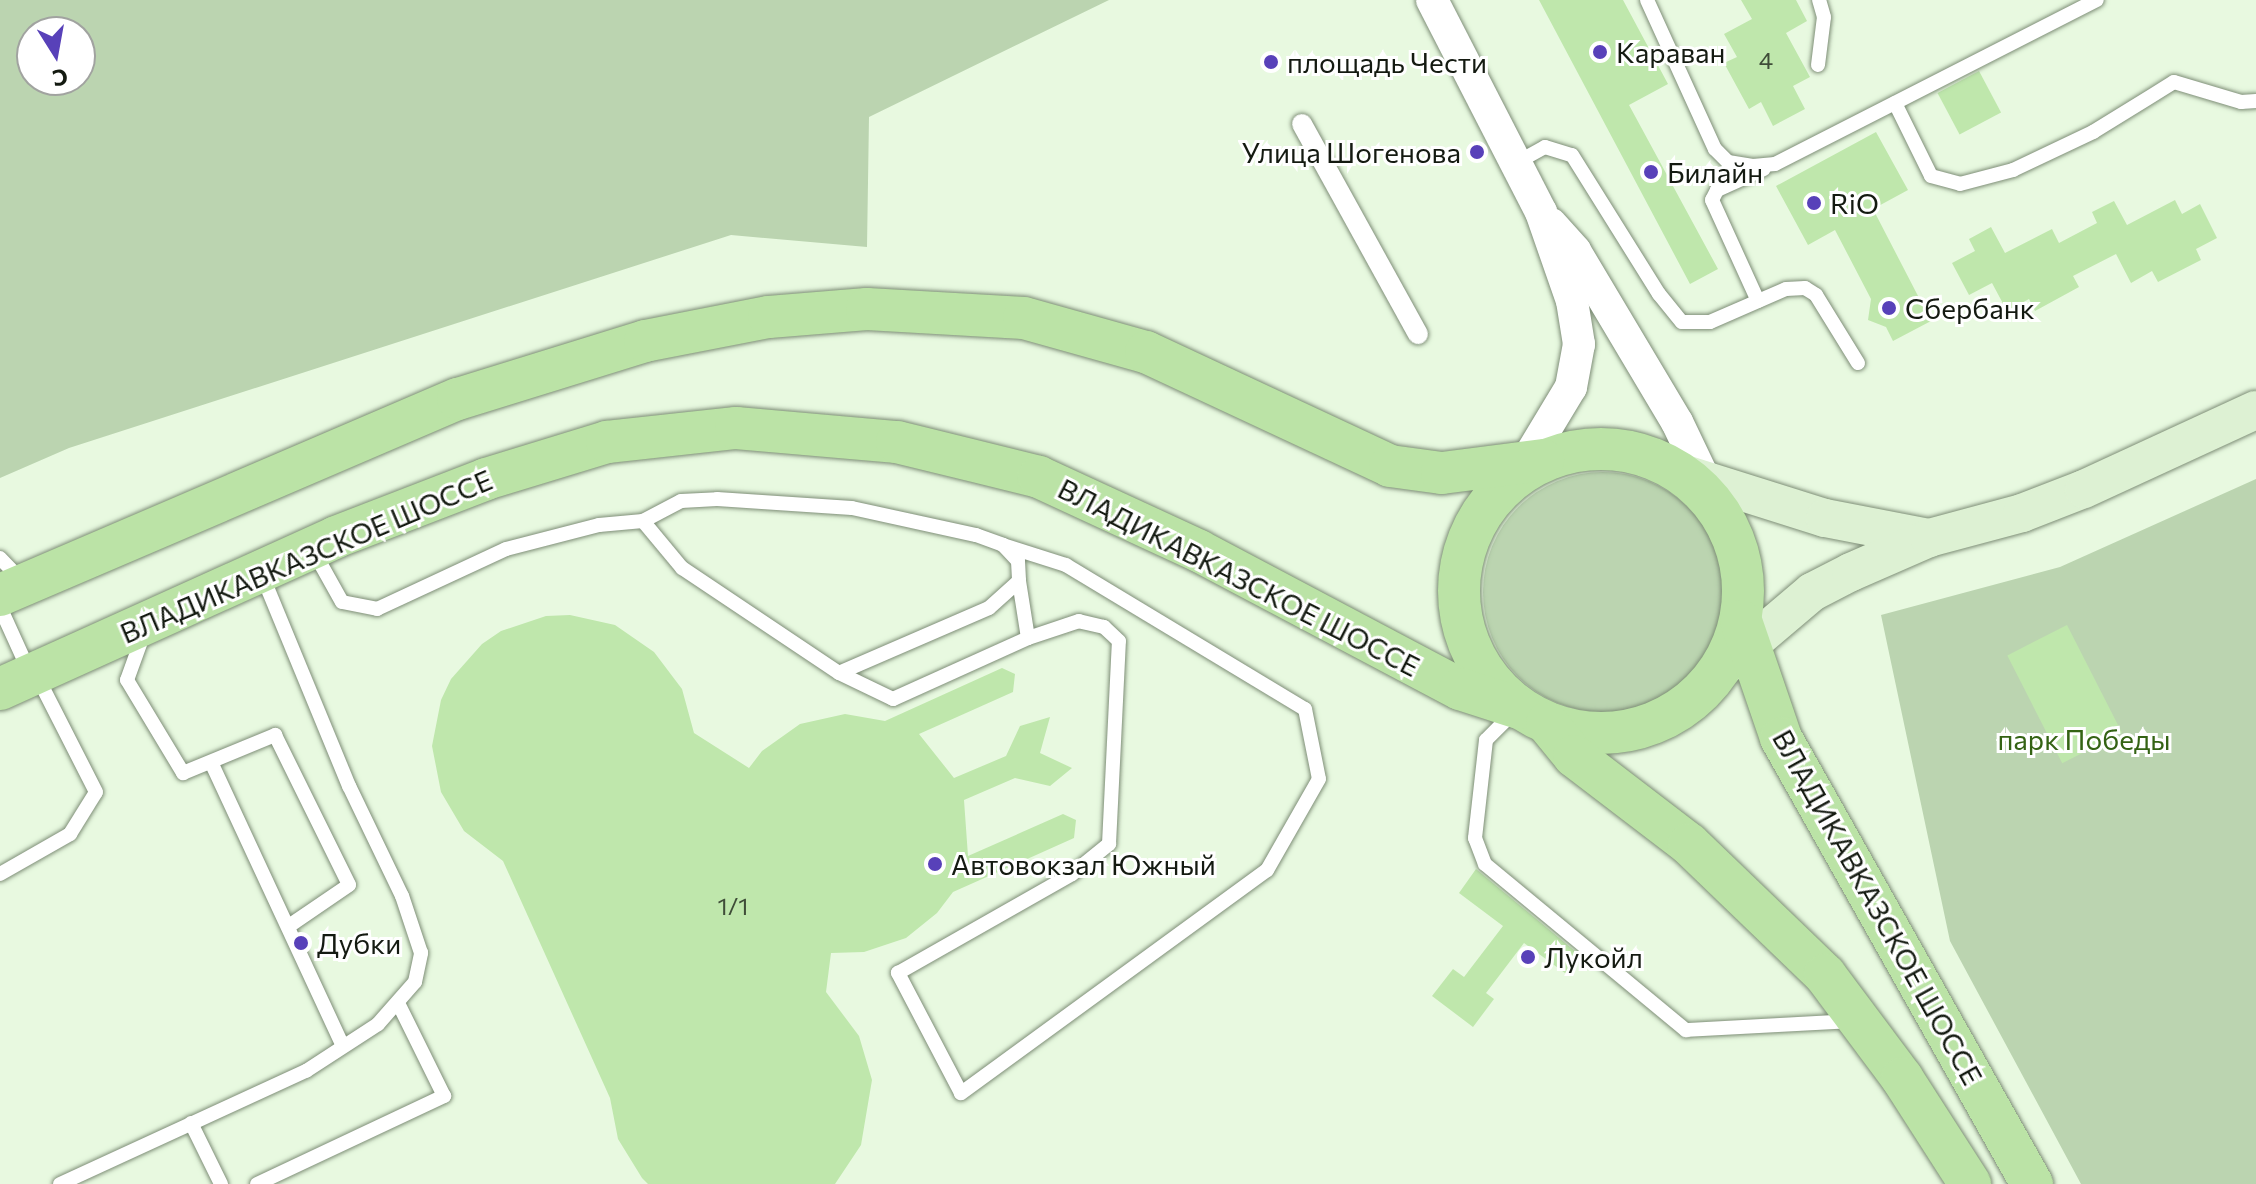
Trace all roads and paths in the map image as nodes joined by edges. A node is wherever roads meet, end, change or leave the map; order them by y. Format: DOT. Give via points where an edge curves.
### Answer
graph roads {
  1 [pos="1432,0"];
  2 [pos="1647,0"];
  3 [pos="1819,0"];
  4 [pos="2097,0"];
  5 [pos="1818,65"];
  6 [pos="2256,101"];
  7 [pos="1895,103"];
  8 [pos="1308,121"];
  9 [pos="1516,163"];
  10 [pos="1775,164"];
  11 [pos="1541,212"];
  12 [pos="1758,301"];
  13 [pos="1423,330"];
  14 [pos="1858,363"];
  15 [pos="2256,410"];
  16 [pos="1529,466"];
  17 [pos="1702,488"];
  18 [pos="643,521"];
  19 [pos="1929,538"];
  20 [pos="1003,545"];
  21 [pos="311,548"];
  22 [pos="260,571"];
  23 [pos="1019,581"];
  24 [pos="6,586"];
  25 [pos="148,621"];
  26 [pos="1028,638"];
  27 [pos="1736,646"];
  28 [pos="839,673"];
  29 [pos="22,678"];
  30 [pos="1533,715"];
  31 [pos="211,762"];
  32 [pos="0,874"];
  33 [pos="289,926"];
  34 [pos="398,1003"];
  35 [pos="1862,1021"];
  36 [pos="343,1046"];
  37 [pos="191,1123"];
  38 [pos="60,1184"];
  39 [pos="221,1184"];
  40 [pos="257,1184"];
  41 [pos="1970,1184"];
  42 [pos="2032,1184"];
  1 -- 9 [label="street"];
  2 -- 10 [label="lane" via="1715,149 1728,162"];
  3 -- 5 [label="lane" via="1824,17"];
  4 -- 7 [label="lane"];
  6 -- 7 [label="lane" via="2241,102 2174,82 2093,132 2013,170 1960,184 1931,176"];
  7 -- 10 [label="lane"];
  8 -- 13 [label="street"];
  9 -- 11 [label="street"];
  9 -- 12 [label="lane" via="1545,147 1572,155 1682,322 1710,322"];
  10 -- 12 [label="lane" via="1717,190 1712,200 1713,214"];
  11 -- 16 [label="street" via="1572,301 1579,344 1571,387"];
  11 -- 17 [label="street" via="1575,251 1677,422"];
  12 -- 14 [label="lane" via="1795,287 1811,291"];
  15 -- 19 [label="main road" via="2084,489 2022,513"];
  16 -- 17 [label="main road" via="1600,448 1643,455"];
  16 -- 24 [label="main road" via="1442,473 1390,466 1173,363 1086,332 993,314 867,309 769,317 675,335 519,378 368,434"];
  16 -- 30 [label="main road" via="1490,502 1469,535 1459,585 1471,649 1491,682"];
  17 -- 19 [label="main road"];
  17 -- 27 [label="main road" via="1739,553"];
  18 -- 20 [label="lane" via="681,501 779,503 888,513"];
  18 -- 21 [label="lane" via="559,534 506,549 377,609 342,602"];
  18 -- 28 [label="lane" via="682,568"];
  19 -- 27 [label="main road" via="1812,592"];
  20 -- 23 [label="lane" via="1018,561"];
  20 -- 26 [label="lane" via="1066,565 1305,709 1319,779 1267,870 961,1093 898,973 1072,874 1109,844 1119,641 1104,627 1079,621"];
  21 -- 22 [label="main road, ВЛАДИКАВКАЗСКОЕ ШОССЕ"];
  21 -- 30 [label="main road, ВЛАДИКАВКАЗСКОЕ ШОССЕ" via="471,484 607,442 736,428 884,440 1007,467 1105,504 1460,689"];
  22 -- 25 [label="main road, ВЛАДИКАВКАЗСКОЕ ШОССЕ"];
  22 -- 34 [label="lane" via="349,786 402,896 421,953 415,982"];
  23 -- 26 [label="lane"];
  23 -- 28 [label="lane" via="989,608"];
  24 -- 29 [label="lane"];
  25 -- 29 [label="main road, ВЛАДИКАВКАЗСКОЕ ШОССЕ"];
  25 -- 31 [label="lane" via="127,680 183,773"];
  26 -- 28 [label="lane" via="893,699"];
  27 -- 30 [label="main road" via="1699,695 1643,727 1611,733"];
  27 -- 42 [label="main road, ВЛАДИКАВКАЗСКОЕ ШОССЕ" via="1781,738"];
  29 -- 32 [label="lane" via="96,792 70,834"];
  30 -- 35 [label="main road, ВЛАДИКАВКАЗСКОЕ ШОССЕ" via="1574,756 1720,872 1825,975"];
  30 -- 35 [label="lane" via="1486,740 1475,838 1485,864 1686,1030"];
  31 -- 33 [label="lane"];
  31 -- 33 [label="lane" via="275,735 349,885"];
  33 -- 36 [label="lane"];
  34 -- 36 [label="lane" via="378,1024"];
  34 -- 40 [label="lane" via="444,1096"];
  35 -- 41 [label="main road, ВЛАДИКАВКАЗСКОЕ ШОССЕ"];
  36 -- 37 [label="lane" via="306,1071"];
  37 -- 38 [label="lane"];
  37 -- 39 [label="lane"];
}
